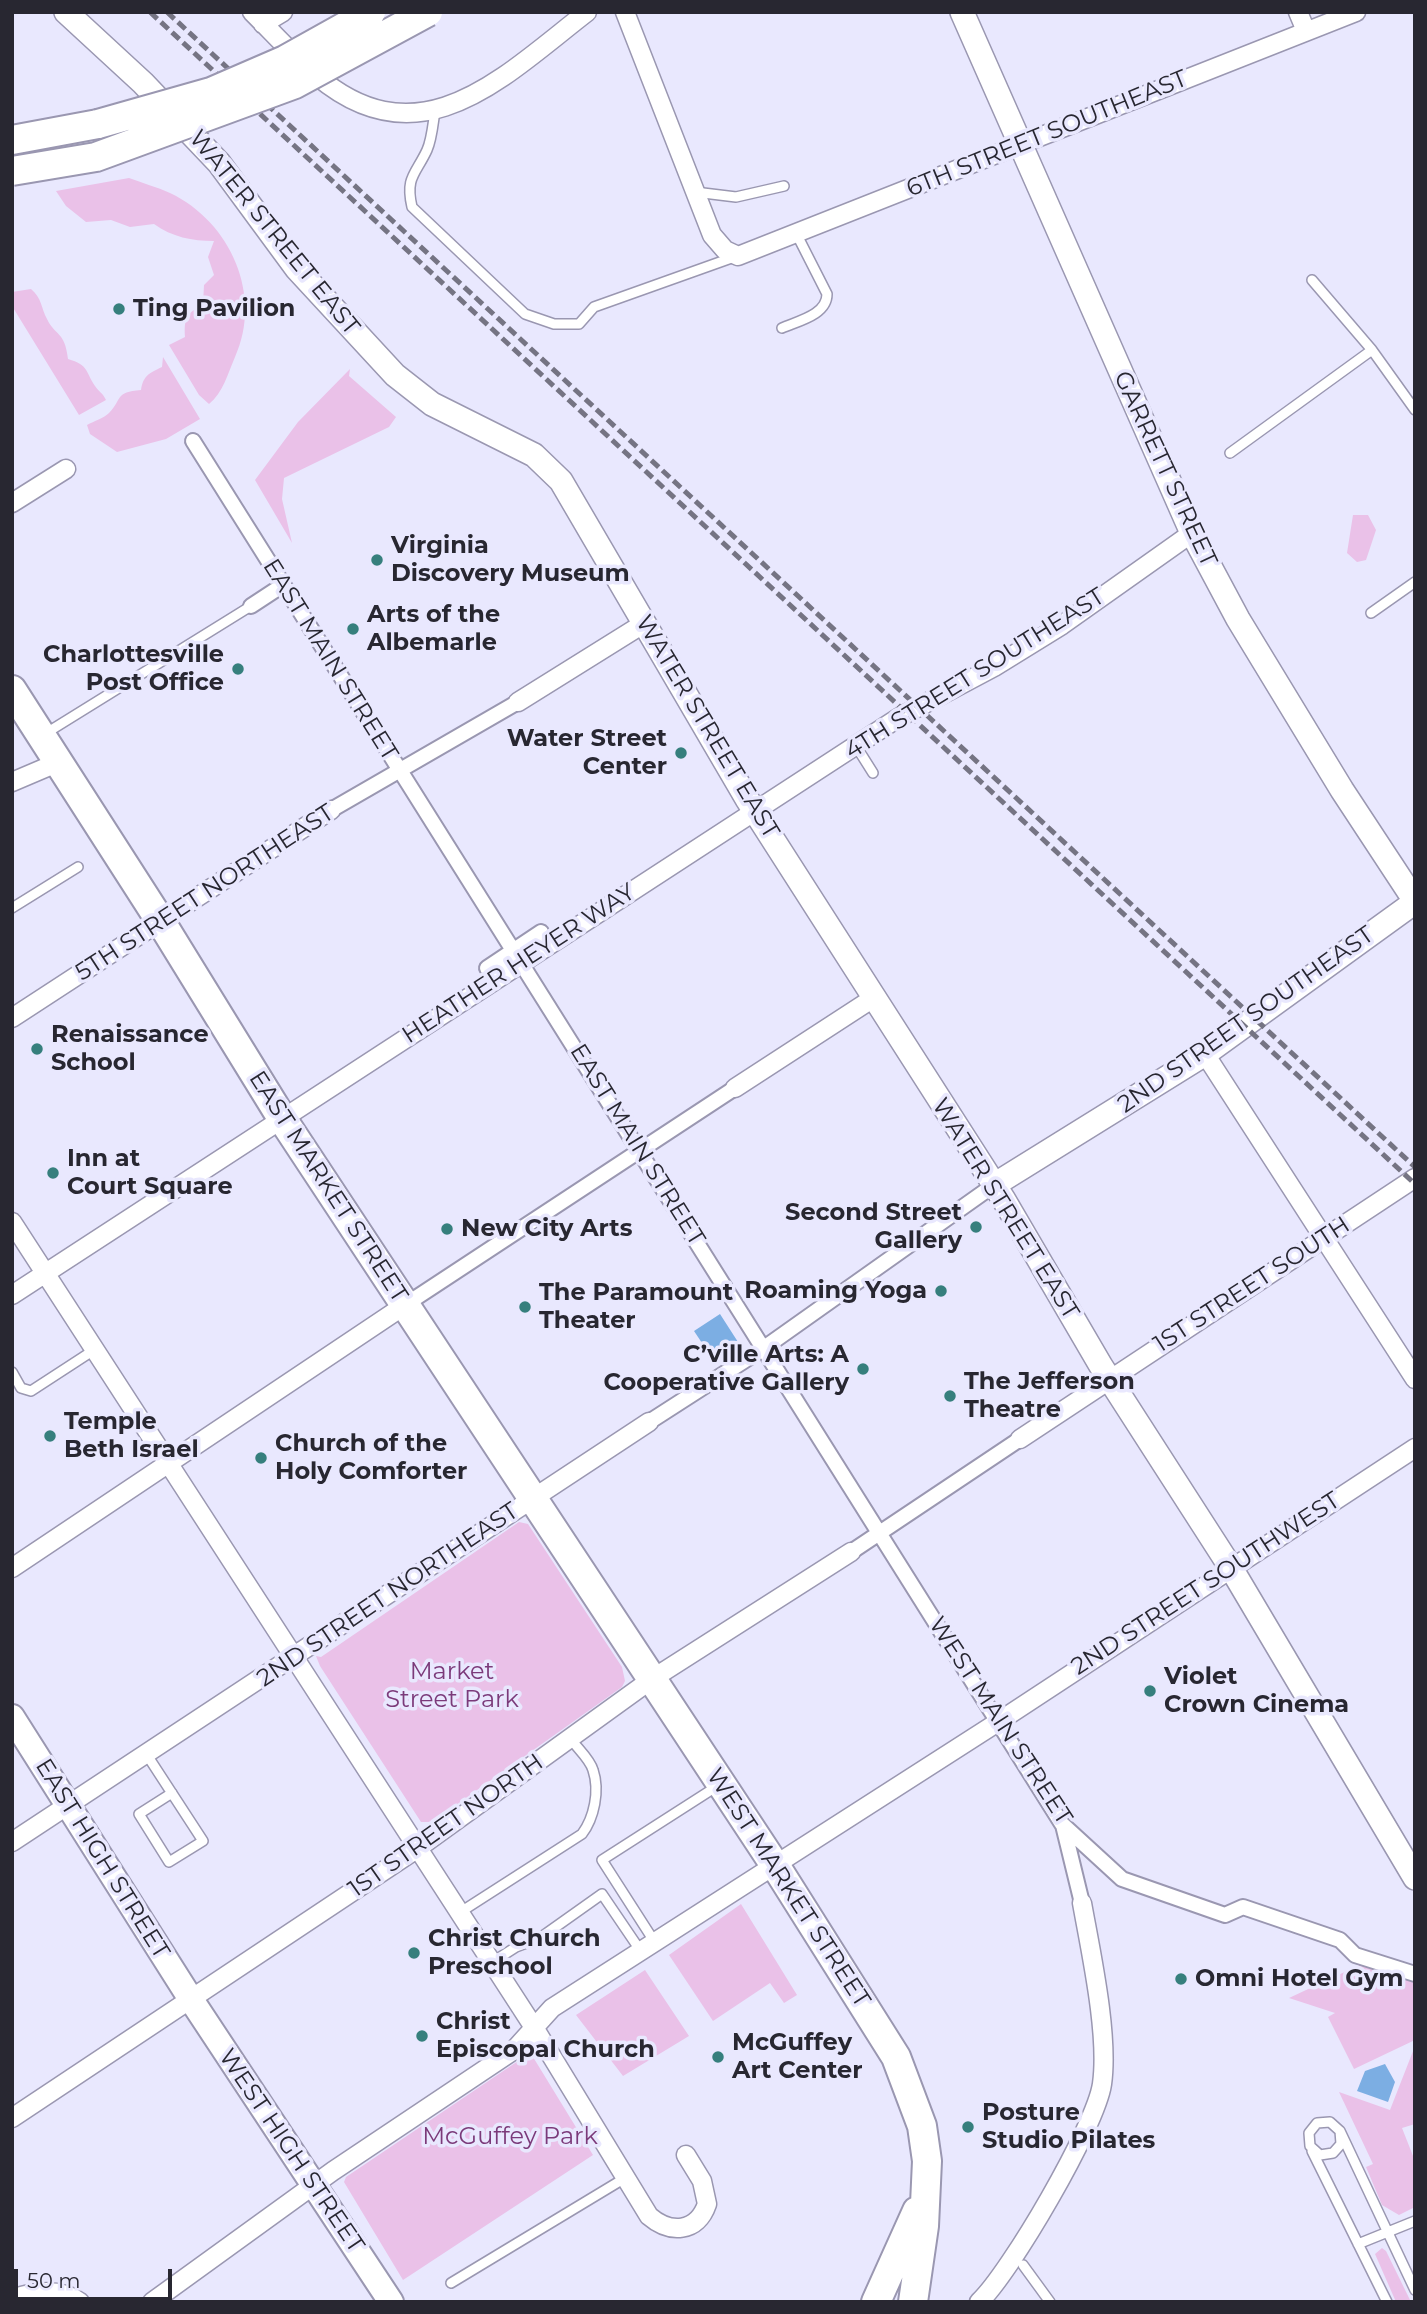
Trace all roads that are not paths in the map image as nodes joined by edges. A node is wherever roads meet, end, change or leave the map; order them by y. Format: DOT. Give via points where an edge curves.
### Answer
graph roads {
  1 [pos="66,12"];
  2 [pos="284,12"];
  3 [pos="371,12"];
  4 [pos="428,12"];
  5 [pos="587,12"];
  6 [pos="625,12"];
  7 [pos="962,12"];
  8 [pos="1298,12"];
  9 [pos="1356,12"];
  10 [pos="258,18"];
  11 [pos="1306,32"];
  12 [pos="435,111"];
  13 [pos="12,140"];
  14 [pos="1021,145"];
  15 [pos="12,171"];
  16 [pos="784,186"];
  17 [pos="695,192"];
  18 [pos="796,233"];
  19 [pos="738,256"];
  20 [pos="1312,280"];
  21 [pos="782,328"];
  22 [pos="1372,350"];
  23 [pos="1415,410"];
  24 [pos="194,441"];
  25 [pos="1230,453"];
  26 [pos="66,469"];
  27 [pos="12,503"];
  28 [pos="1192,534"];
  29 [pos="1415,582"];
  30 [pos="283,584"];
  31 [pos="251,606"];
  32 [pos="1371,612"];
  33 [pos="643,624"];
  34 [pos="12,690"];
  35 [pos="518,702"];
  36 [pos="42,736"];
  37 [pos="856,746"];
  38 [pos="59,762"];
  39 [pos="400,772"];
  40 [pos="873,773"];
  41 [pos="12,782"];
  42 [pos="331,810"];
  43 [pos="757,811"];
  44 [pos="78,867"];
  45 [pos="1415,901"];
  46 [pos="12,908"];
  47 [pos="161,922"];
  48 [pos="541,932"];
  49 [pos="553,953"];
  50 [pos="522,960"];
  51 [pos="487,968"];
  52 [pos="499,988"];
  53 [pos="875,997"];
  54 [pos="15,1012"];
  55 [pos="1205,1054"];
  56 [pos="735,1088"];
  57 [pos="283,1120"];
  58 [pos="640,1152"];
  59 [pos="1415,1178"];
  60 [pos="994,1185"];
  61 [pos="12,1222"];
  62 [pos="1324,1239"];
  63 [pos="44,1274"];
  64 [pos="12,1295"];
  65 [pos="405,1305"];
  66 [pos="764,1348"];
  67 [pos="94,1350"];
  68 [pos="12,1372"];
  69 [pos="1109,1379"];
  70 [pos="1415,1379"];
  71 [pos="649,1422"];
  72 [pos="1020,1439"];
  73 [pos="1415,1448"];
  74 [pos="169,1465"];
  75 [pos="531,1499"];
  76 [pos="880,1534"];
  77 [pos="851,1552"];
  78 [pos="12,1567"];
  79 [pos="1231,1568"];
  80 [pos="294,1659"];
  81 [pos="652,1679"];
  82 [pos="12,1717"];
  83 [pos="998,1722"];
  84 [pos="570,1738"];
  85 [pos="148,1755"];
  86 [pos="721,1784"];
  87 [pos="172,1793"];
  88 [pos="67,1804"];
  89 [pos="1062,1824"];
  90 [pos="12,1842"];
  91 [pos="418,1848"];
  92 [pos="773,1863"];
  93 [pos="1415,1878"];
  94 [pos="1082,1903"];
  95 [pos="459,1913"];
  96 [pos="647,1946"];
  97 [pos="491,1963"];
  98 [pos="1415,1974"];
  99 [pos="192,2001"];
  100 [pos="535,2029"];
  101 [pos="12,2118"];
  102 [pos="1340,2131"];
  103 [pos="1310,2146"];
  104 [pos="686,2155"];
  105 [pos="625,2178"];
  106 [pos="927,2185"];
  107 [pos="315,2186"];
  108 [pos="1415,2221"];
  109 [pos="1387,2232"];
  110 [pos="1358,2244"];
  111 [pos="1023,2265"];
  112 [pos="451,2283"];
  113 [pos="1415,2290"];
  114 [pos="12,2299"];
  115 [pos="881,2300"];
  116 [pos="80,2302"];
  117 [pos="152,2302"];
  118 [pos="391,2302"];
  119 [pos="913,2302"];
  120 [pos="979,2302"];
  121 [pos="1050,2302"];
  122 [pos="1387,2302"];
  1 -- 33 [label="street, WATER STREET EAST" via="210,153 297,269 395,375 432,404 548,466"];
  2 -- 10 [label="street"];
  3 -- 13 [label="main road, bridge" via="285,60 211,92 98,124"];
  4 -- 15 [label="main road, bridge" via="363,50 271,93 96,158"];
  5 -- 12 [label="street" via="493,85"];
  6 -- 17 [label="street"];
  7 -- 14 [label="street, GARRETT STREET"];
  8 -- 11 [label="street"];
  9 -- 11 [label="street, 6TH STREET SOUTHEAST"];
  10 -- 12 [label="street" via="341,93 395,111"];
  11 -- 14 [label="street, 6TH STREET SOUTHEAST"];
  12 -- 19 [label="lane" via="428,149 408,188 412,207 525,314 554,324 579,324 594,307"];
  14 -- 18 [label="street, 6TH STREET SOUTHEAST"];
  14 -- 28 [label="street, GARRETT STREET"];
  16 -- 17 [label="lane" via="736,197"];
  17 -- 19 [label="street" via="716,242"];
  18 -- 19 [label="street, 6TH STREET SOUTHEAST"];
  18 -- 21 [label="lane" via="827,302 821,310"];
  20 -- 22 [label="lane"];
  22 -- 23 [label="lane"];
  22 -- 25 [label="lane"];
  24 -- 30 [label="street, EAST MAIN STREET"];
  26 -- 27 [label="street"];
  28 -- 37 [label="street, 4TH STREET SOUTHEAST" via="1062,625"];
  28 -- 45 [label="street, GARRETT STREET" via="1238,619"];
  29 -- 32 [label="lane"];
  30 -- 31 [label="street"];
  30 -- 39 [label="street, EAST MAIN STREET"];
  31 -- 36 [label="lane"];
  33 -- 35 [label="street"];
  33 -- 43 [label="street, WATER STREET EAST"];
  34 -- 36 [label="main road, EAST MARKET STREET"];
  35 -- 39 [label="street, 5TH STREET NORTHEAST"];
  36 -- 38 [label="main road, EAST MARKET STREET"];
  37 -- 40 [label="lane"];
  37 -- 43 [label="street, 4TH STREET SOUTHEAST"];
  38 -- 41 [label="street"];
  38 -- 47 [label="main road, EAST MARKET STREET"];
  39 -- 42 [label="street, 5TH STREET NORTHEAST"];
  39 -- 50 [label="street, EAST MAIN STREET"];
  42 -- 47 [label="street, 5TH STREET NORTHEAST"];
  43 -- 50 [label="street, HEATHER HEYER WAY"];
  43 -- 53 [label="street, WATER STREET EAST"];
  44 -- 46 [label="lane"];
  45 -- 55 [label="street, 2ND STREET SOUTHEAST"];
  47 -- 54 [label="street, 5TH STREET NORTHEAST"];
  47 -- 57 [label="main road, EAST MARKET STREET"];
  48 -- 50 [label="street"];
  49 -- 50 [label="street"];
  50 -- 51 [label="street"];
  50 -- 52 [label="street"];
  50 -- 57 [label="street, HEATHER HEYER WAY"];
  50 -- 58 [label="street, EAST MAIN STREET"];
  53 -- 56 [label="street"];
  53 -- 60 [label="street, WATER STREET EAST"];
  55 -- 60 [label="street, 2ND STREET SOUTHEAST"];
  55 -- 62 [label="street"];
  56 -- 58 [label="street"];
  57 -- 63 [label="street, HEATHER HEYER WAY"];
  57 -- 65 [label="main road, EAST MARKET STREET"];
  58 -- 65 [label="street"];
  58 -- 66 [label="street, EAST MAIN STREET"];
  59 -- 62 [label="street, 1ST STREET SOUTH"];
  60 -- 66 [label="street, 2ND STREET SOUTHEAST"];
  60 -- 69 [label="street, WATER STREET EAST"];
  61 -- 63 [label="street"];
  62 -- 69 [label="street, 1ST STREET SOUTH"];
  62 -- 70 [label="street"];
  63 -- 64 [label="street, HEATHER HEYER WAY"];
  63 -- 67 [label="street"];
  65 -- 74 [label="street"];
  65 -- 75 [label="main road, EAST MARKET STREET"];
  66 -- 71 [label="street, 2ND STREET NORTHEAST"];
  66 -- 76 [label="street, EAST MAIN STREET"];
  67 -- 68 [label="lane" via="31,1391 21,1388"];
  67 -- 74 [label="street"];
  69 -- 72 [label="street, 1ST STREET SOUTH"];
  69 -- 79 [label="street, WATER STREET EAST"];
  71 -- 75 [label="street, 2ND STREET NORTHEAST"];
  72 -- 76 [label="street, 1ST STREET SOUTH"];
  73 -- 79 [label="street, 2ND STREET SOUTHWEST"];
  74 -- 78 [label="street"];
  74 -- 80 [label="street"];
  75 -- 80 [label="street, 2ND STREET NORTHEAST"];
  75 -- 81 [label="main road, EAST MARKET STREET"];
  76 -- 77 [label="street, 1ST STREET NORTH"];
  76 -- 83 [label="street, WEST MAIN STREET"];
  77 -- 81 [label="street, 1ST STREET NORTH"];
  79 -- 83 [label="street, 2ND STREET SOUTHWEST"];
  79 -- 93 [label="street, WATER STREET EAST"];
  80 -- 85 [label="street, 2ND STREET NORTHEAST"];
  80 -- 91 [label="street"];
  81 -- 84 [label="street, 1ST STREET NORTH"];
  81 -- 86 [label="main road, WEST MARKET STREET"];
  82 -- 88 [label="main road, EAST HIGH STREET"];
  83 -- 89 [label="street, WEST MAIN STREET"];
  83 -- 92 [label="street, 2ND STREET SOUTHWEST"];
  84 -- 91 [label="street, 1ST STREET NORTH"];
  84 -- 95 [label="lane" via="593,1770 594,1811 587,1827"];
  85 -- 87 [label="lane"];
  85 -- 88 [label="street, 2ND STREET NORTHEAST"];
  86 -- 92 [label="main road, WEST MARKET STREET"];
  86 -- 96 [label="lane" via="602,1860"];
  87 -- 87 [label="lane" via="203,1841 169,1862 139,1814"];
  88 -- 90 [label="street, 2ND STREET NORTHEAST"];
  88 -- 99 [label="main road, EAST HIGH STREET"];
  89 -- 94 [label="street"];
  89 -- 98 [label="street, WEST MAIN STREET" via="1122,1878 1225,1915 1243,1907 1340,1940 1355,1955"];
  91 -- 95 [label="street"];
  91 -- 99 [label="street, 1ST STREET NORTH"];
  92 -- 96 [label="street, 2ND STREET SOUTHWEST"];
  92 -- 106 [label="main road, WEST MARKET STREET" via="896,2057 922,2126"];
  94 -- 120 [label="street" via="1094,1966 1104,2061 1102,2085 1096,2108 1050,2196"];
  95 -- 97 [label="street"];
  96 -- 97 [label="lane" via="602,1894 540,1938"];
  96 -- 100 [label="street, 2ND STREET SOUTHWEST" via="552,2008"];
  97 -- 100 [label="street"];
  99 -- 101 [label="street, 1ST STREET NORTH"];
  99 -- 107 [label="main road, WEST HIGH STREET"];
  100 -- 105 [label="street"];
  100 -- 107 [label="street, 2ND STREET SOUTHWEST" via="514,2050"];
  102 -- 103 [label="lane" via="1341,2144 1333,2154 1320,2155"];
  102 -- 103 [label="lane" via="1330,2122 1317,2123 1308,2133"];
  102 -- 109 [label="lane"];
  103 -- 110 [label="lane"];
  104 -- 105 [label="street" via="702,2181 707,2204 704,2214 688,2227 659,2224"];
  105 -- 112 [label="lane"];
  106 -- 115 [label="main road, WEST MARKET STREET"];
  106 -- 119 [label="main road, WEST MARKET STREET"];
  107 -- 117 [label="street, 2ND STREET SOUTHWEST"];
  107 -- 118 [label="main road, WEST HIGH STREET"];
  108 -- 109 [label="lane"];
  109 -- 110 [label="lane"];
  109 -- 113 [label="lane"];
  110 -- 122 [label="lane"];
  111 -- 121 [label="lane"];
  114 -- 116 [label="street" via="52,2292"];
}
